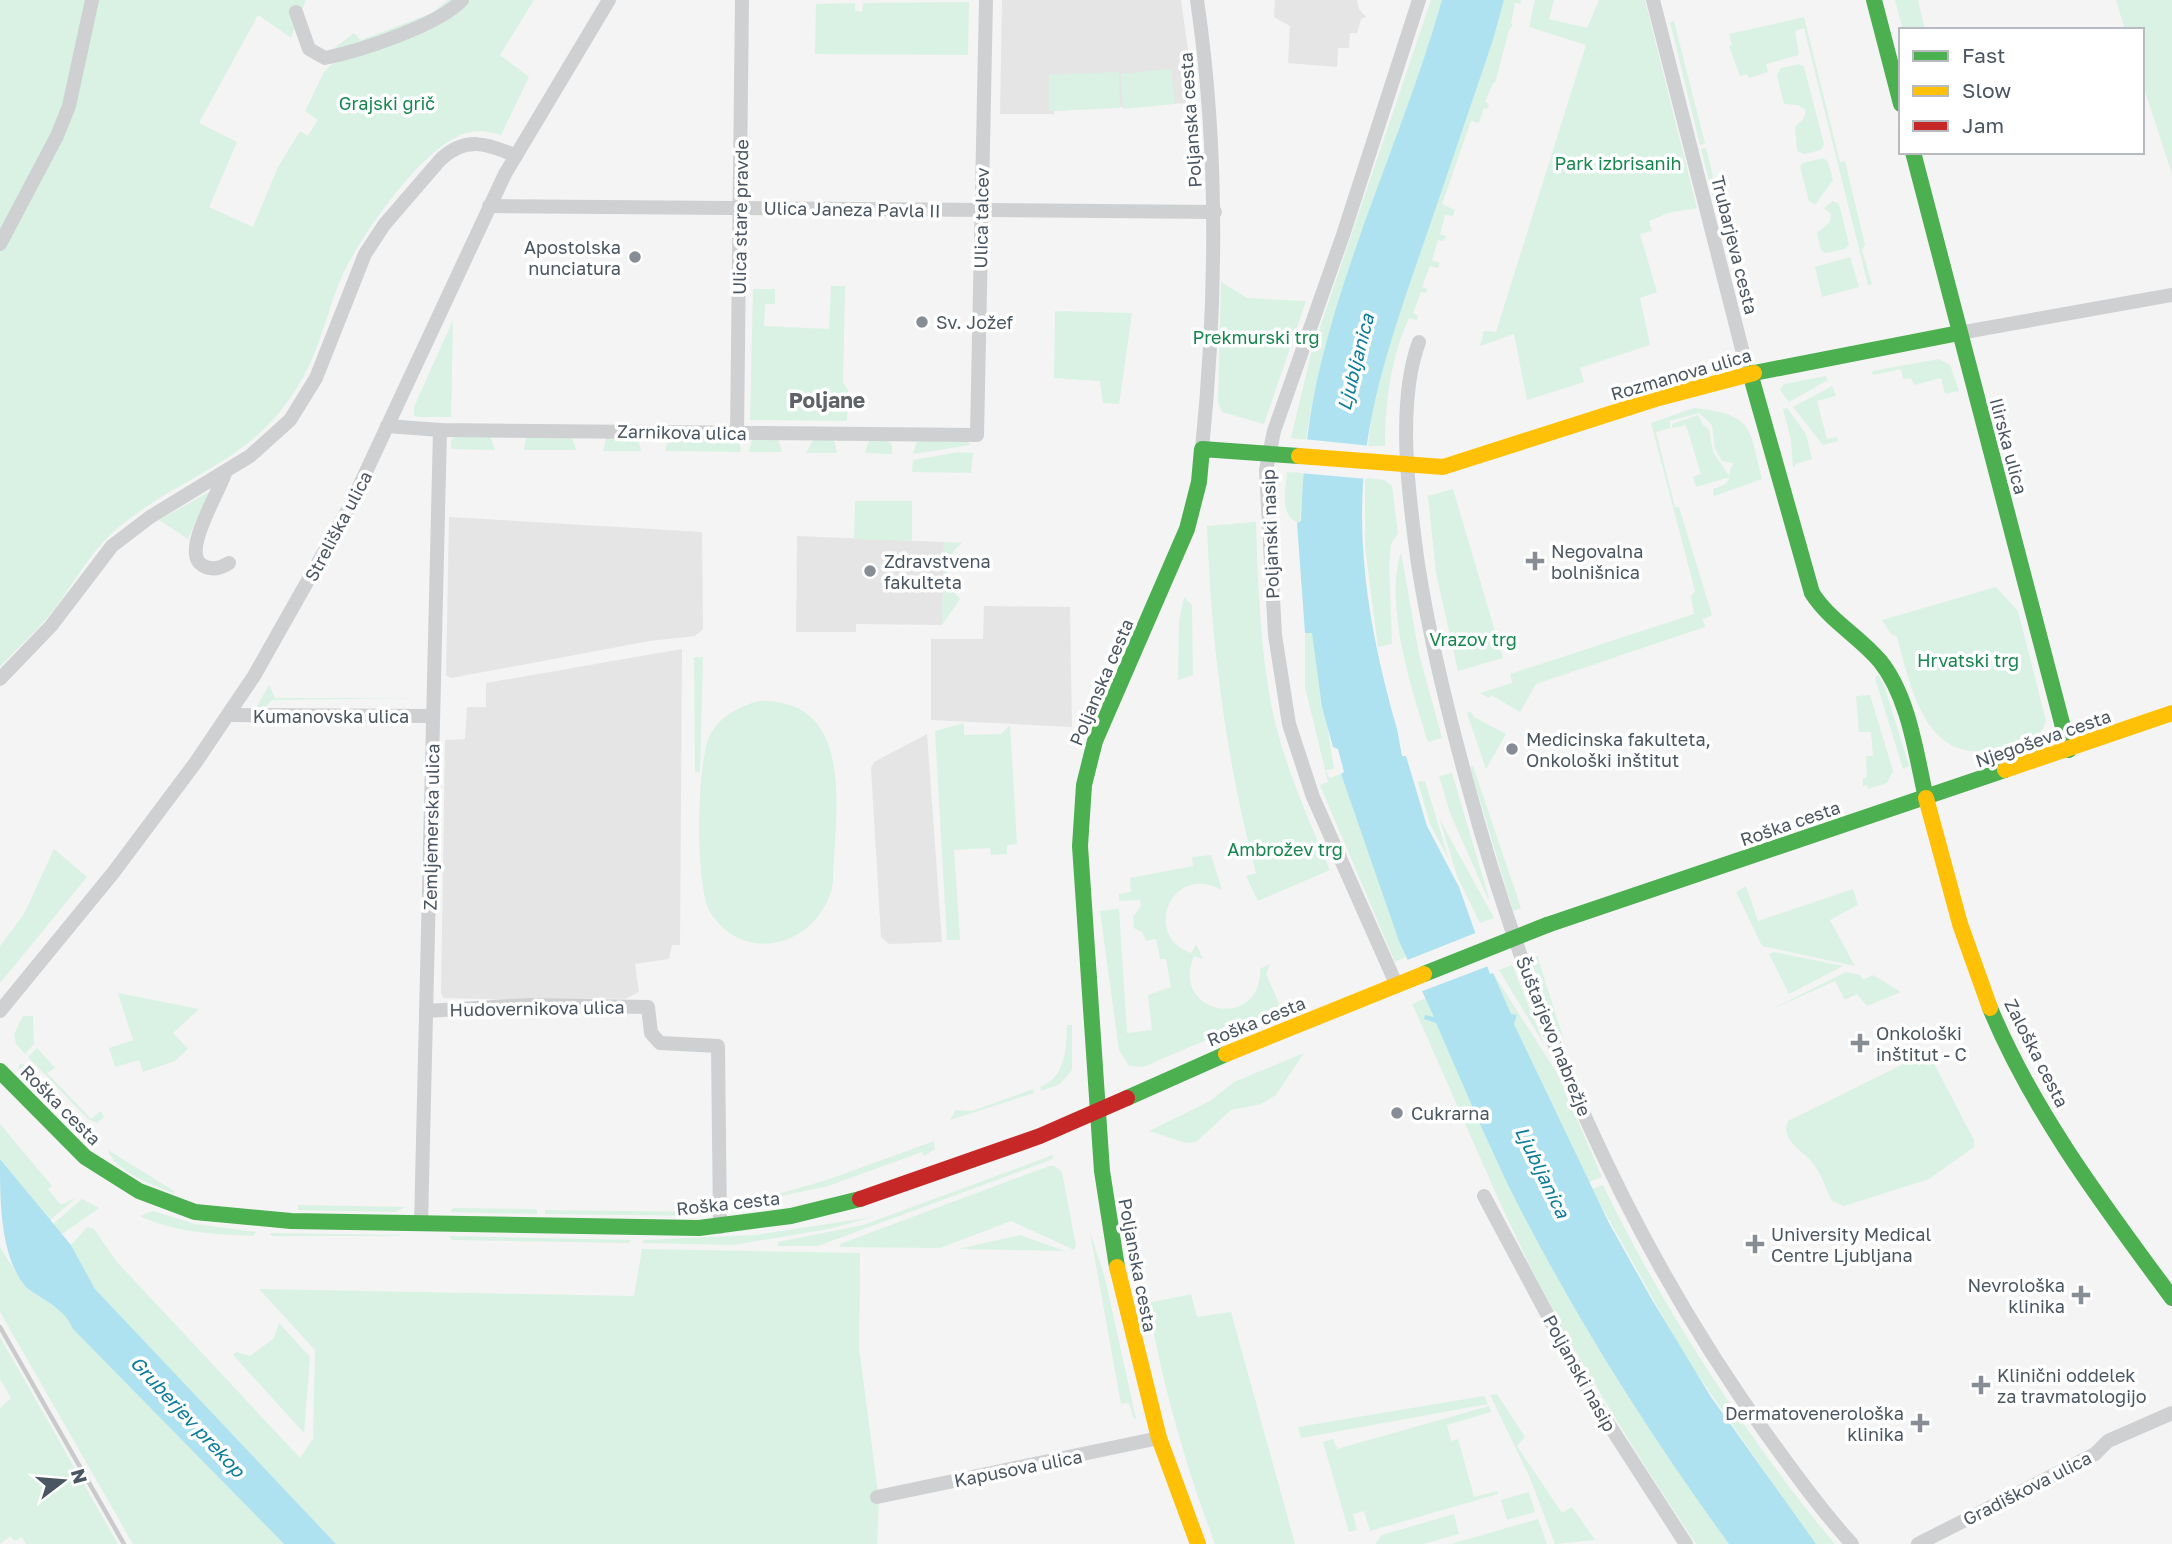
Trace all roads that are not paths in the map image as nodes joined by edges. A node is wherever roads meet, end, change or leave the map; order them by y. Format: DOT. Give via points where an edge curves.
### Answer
graph roads {
  1 [pos="92,0"];
  2 [pos="462,0"];
  3 [pos="609,0"];
  4 [pos="742,0"];
  5 [pos="986,0"];
  6 [pos="1197,0"];
  7 [pos="1419,0"];
  8 [pos="1653,0"];
  9 [pos="1874,0"];
  10 [pos="296,12"];
  11 [pos="1899,96"];
  12 [pos="1914,154"];
  13 [pos="516,156"];
  14 [pos="489,206"];
  15 [pos="740,208"];
  16 [pos="981,211"];
  17 [pos="1215,212"];
  18 [pos="0,244"];
  19 [pos="2172,295"];
  20 [pos="1959,333"];
  21 [pos="1419,342"];
  22 [pos="1750,373"];
  23 [pos="387,426"];
  24 [pos="440,430"];
  25 [pos="737,433"];
  26 [pos="977,435"];
  27 [pos="1202,449"];
  28 [pos="1269,453"];
  29 [pos="1406,466"];
  30 [pos="225,473"];
  31 [pos="229,563"];
  32 [pos="0,679"];
  33 [pos="2172,713"];
  34 [pos="229,715"];
  35 [pos="433,716"];
  36 [pos="2069,750"];
  37 [pos="1926,798"];
  38 [pos="1397,986"];
  39 [pos="0,1011"];
  40 [pos="426,1011"];
  41 [pos="0,1071"];
  42 [pos="1099,1109"];
  43 [pos="1484,1196"];
  44 [pos="421,1224"];
  45 [pos="720,1227"];
  46 [pos="2169,1292"];
  47 [pos="2172,1413"];
  48 [pos="1159,1438"];
  49 [pos="877,1497"];
  50 [pos="1198,1544"];
  51 [pos="1685,1544"];
  52 [pos="1852,1544"];
  53 [pos="1918,1544"];
  1 -- 18 [label="street" via="69,106"];
  2 -- 10 [label="street" via="425,25 325,58 309,49"];
  3 -- 13 [label="street, Streliška ulica"];
  4 -- 15 [label="street, Ulica stare pravde"];
  5 -- 16 [label="street, Ulica talcev"];
  6 -- 17 [label="street, Poljanska cesta" via="1211,116"];
  7 -- 28 [label="street, Poljanski nasip"];
  8 -- 22 [label="street, Trubarjeva cesta"];
  9 -- 11 [label="main road"];
  12 -- 20 [label="main road, Ilirska ulica"];
  13 -- 14 [label="street, Streliška ulica"];
  13 -- 30 [label="street" via="473,142 450,150 440,160 365,254 316,377 290,420 275,437"];
  14 -- 15 [label="street, Ulica Janeza Pavla II"];
  14 -- 23 [label="street, Streliška ulica"];
  15 -- 16 [label="street, Ulica Janeza Pavla II"];
  15 -- 25 [label="street, Ulica stare pravde"];
  16 -- 17 [label="street, Ulica Janeza Pavla II"];
  16 -- 26 [label="street, Ulica talcev"];
  17 -- 27 [label="street, Poljanska cesta"];
  19 -- 20 [label="street, Rozmanova ulica"];
  20 -- 22 [label="main road, Rozmanova ulica"];
  20 -- 36 [label="main road, Ilirska ulica"];
  21 -- 29 [label="street, Šuštarjevo nabrežje"];
  22 -- 29 [label="main road, Rozmanova ulica" via="1455,465"];
  22 -- 37 [label="main road, Trubarjeva cesta" via="1810,587 1833,622 1883,666"];
  23 -- 24 [label="street, Zarnikova ulica"];
  23 -- 34 [label="street, Streliška ulica" via="317,566"];
  24 -- 25 [label="street, Zarnikova ulica"];
  24 -- 35 [label="street, Zemljemerska ulica"];
  25 -- 26 [label="street, Zarnikova ulica"];
  27 -- 28 [label="main road, Rozmanova ulica"];
  27 -- 42 [label="main road, Poljanska cesta" via="1187,529 1101,723 1084,785 1081,876"];
  28 -- 29 [label="main road, Rozmanova ulica"];
  28 -- 38 [label="street, Poljanski nasip" via="1271,586 1289,724 1313,797"];
  29 -- 52 [label="street, Šuštarjevo nabrežje" via="1425,606 1444,696 1522,958 1620,1193 1678,1302 1728,1381"];
  30 -- 31 [label="street" via="194,554 207,568"];
  30 -- 32 [label="street" via="142,522 112,546 44,633"];
  33 -- 36 [label="main road, Njegoševa cesta"];
  34 -- 35 [label="street, Kumanovska ulica"];
  34 -- 39 [label="street, Streliška ulica" via="90,904"];
  35 -- 40 [label="street, Zemljemerska ulica"];
  36 -- 37 [label="main road, Njegoševa cesta"];
  37 -- 42 [label="main road, Roška cesta, bridge" via="1547,925"];
  37 -- 46 [label="main road, Zaloška cesta" via="1939,853 2008,1048 2051,1123"];
  40 -- 44 [label="street, Zemljemerska ulica"];
  40 -- 45 [label="street, Hudovernikova ulica" via="529,1005 648,1007 651,1033 660,1043 718,1046"];
  41 -- 44 [label="main road, Roška cesta" via="85,1157 139,1191 176,1206 263,1220"];
  42 -- 45 [label="main road, Roška cesta" via="1040,1136 880,1194 791,1216"];
  42 -- 48 [label="main road, Poljanska cesta" via="1104,1191 1119,1277"];
  43 -- 51 [label="street, Poljanski nasip" via="1593,1400"];
  44 -- 45 [label="main road, Roška cesta"];
  47 -- 53 [label="street, Gradiškova ulica" via="2108,1441 2095,1454"];
  48 -- 49 [label="street, Kapusova ulica"];
  48 -- 50 [label="main road, Poljanska cesta"];
}
